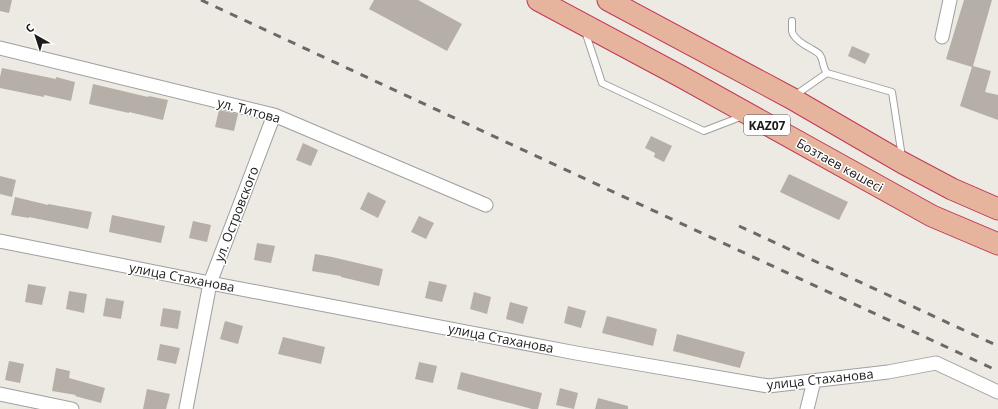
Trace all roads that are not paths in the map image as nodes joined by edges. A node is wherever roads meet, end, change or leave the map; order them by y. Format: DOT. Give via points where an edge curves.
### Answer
graph roads {
  1 [pos="538,0"];
  2 [pos="608,0"];
  3 [pos="950,0"];
  4 [pos="792,21"];
  5 [pos="582,24"];
  6 [pos="942,37"];
  7 [pos="0,48"];
  8 [pos="827,72"];
  9 [pos="791,98"];
  10 [pos="749,114"];
  11 [pos="274,115"];
  12 [pos="903,163"];
  13 [pos="486,206"];
  14 [pos="998,209"];
  15 [pos="0,241"];
  16 [pos="998,244"];
  17 [pos="210,283"];
  18 [pos="814,380"];
  19 [pos="998,392"];
  20 [pos="0,394"];
  21 [pos="72,409"];
  22 [pos="186,409"];
  23 [pos="807,409"];
  1 -- 5 [label="highway, Бозтаев көшесі / KAZ07"];
  2 -- 9 [label="highway, KAZ07"];
  3 -- 6 [label="street"];
  4 -- 8 [label="lane" via="794,36 820,55"];
  5 -- 10 [label="highway, Бозтаев көшесі / KAZ07"];
  5 -- 10 [label="lane" via="602,83 704,131"];
  7 -- 11 [label="street, ул. Титова"];
  8 -- 9 [label="lane"];
  8 -- 12 [label="lane" via="892,92"];
  9 -- 12 [label="highway, KAZ07"];
  10 -- 16 [label="highway, Бозтаев көшесі / KAZ07" via="932,216"];
  11 -- 13 [label="street, ул. Титова"];
  11 -- 17 [label="street, ул. Островского"];
  12 -- 14 [label="highway, KAZ07" via="952,189"];
  15 -- 17 [label="street, улица Стаханова"];
  17 -- 18 [label="street, улица Стаханова" via="576,353 768,386"];
  17 -- 22 [label="street, ул. Островского"];
  18 -- 19 [label="street, улица Стаханова" via="888,372 936,362"];
  18 -- 23 [label="street"];
  20 -- 21 [label="street"];
}
